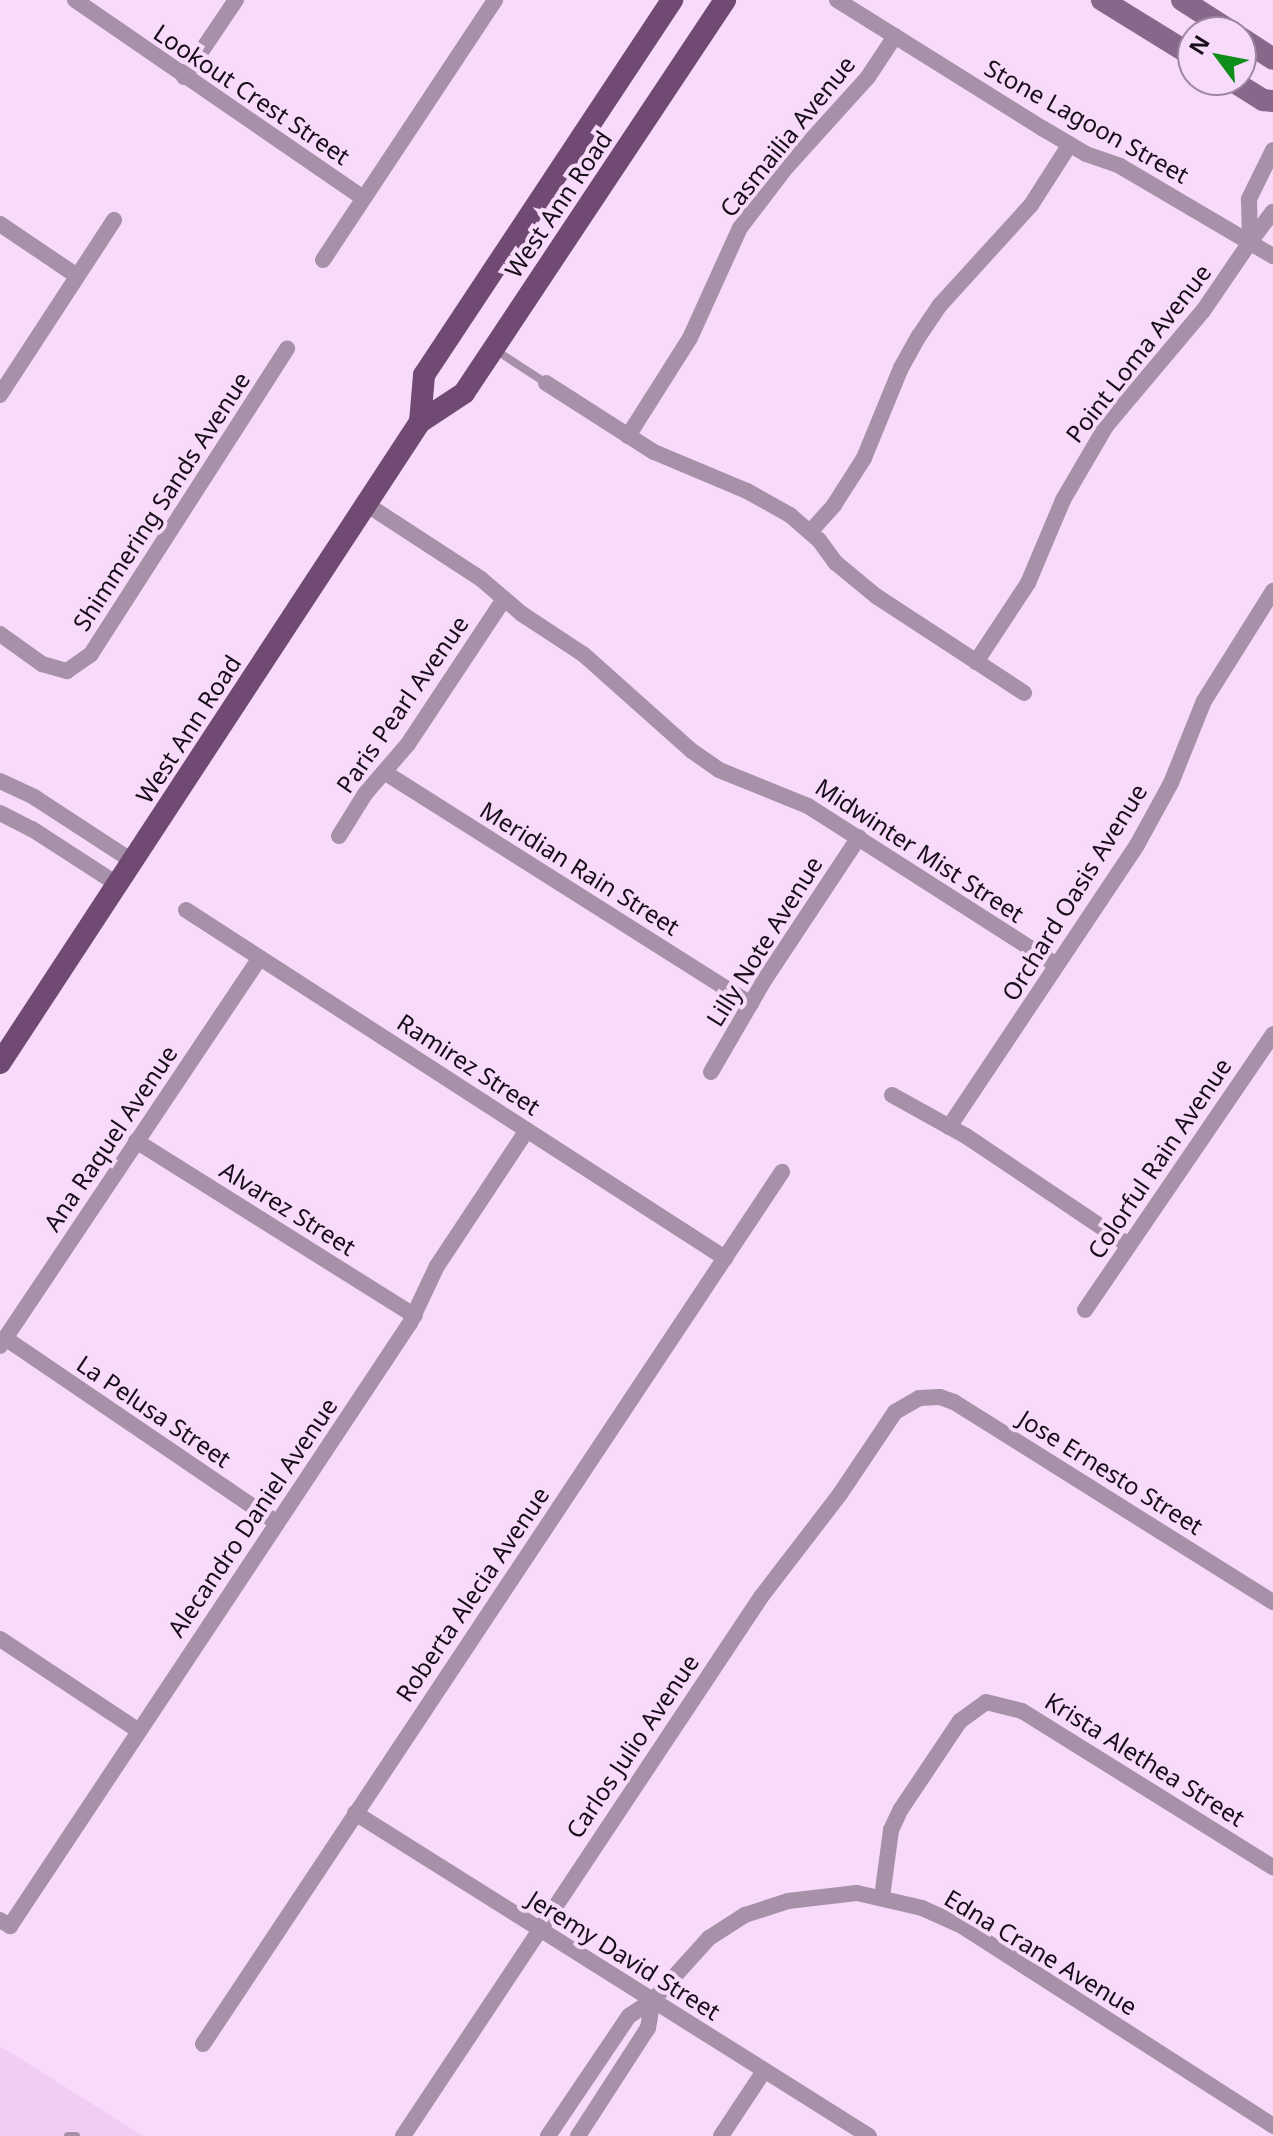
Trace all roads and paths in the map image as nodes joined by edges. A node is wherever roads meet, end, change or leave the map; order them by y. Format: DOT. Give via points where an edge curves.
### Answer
graph roads {
  1 [pos="75,0"];
  2 [pos="236,0"];
  3 [pos="495,0"];
  4 [pos="672,0"];
  5 [pos="725,0"];
  6 [pos="837,0"];
  7 [pos="1102,0"];
  8 [pos="1182,0"];
  9 [pos="1207,16"];
  10 [pos="895,36"];
  11 [pos="1177,46"];
  12 [pos="184,77"];
  13 [pos="1070,144"];
  14 [pos="1273,150"];
  15 [pos="363,198"];
  16 [pos="1273,212"];
  17 [pos="114,220"];
  18 [pos="0,224"];
  19 [pos="1250,242"];
  20 [pos="1273,256"];
  21 [pos="323,260"];
  22 [pos="77,276"];
  23 [pos="493,348"];
  24 [pos="287,349"];
  25 [pos="546,383"];
  26 [pos="0,395"];
  27 [pos="420,422"];
  28 [pos="628,436"];
  29 [pos="366,504"];
  30 [pos="810,532"];
  31 [pos="1273,591"];
  32 [pos="504,599"];
  33 [pos="0,634"];
  34 [pos="976,662"];
  35 [pos="1024,693"];
  36 [pos="384,772"];
  37 [pos="0,781"];
  38 [pos="0,813"];
  39 [pos="339,836"];
  40 [pos="859,837"];
  41 [pos="132,861"];
  42 [pos="117,884"];
  43 [pos="186,910"];
  44 [pos="260,958"];
  45 [pos="1057,965"];
  46 [pos="751,1004"];
  47 [pos="1273,1034"];
  48 [pos="0,1063"];
  49 [pos="711,1072"];
  50 [pos="892,1095"];
  51 [pos="949,1127"];
  52 [pos="527,1130"];
  53 [pos="136,1141"];
  54 [pos="782,1172"];
  55 [pos="1128,1245"];
  56 [pos="725,1258"];
  57 [pos="1085,1310"];
  58 [pos="415,1316"];
  59 [pos="2,1342"];
  60 [pos="919,1398"];
  61 [pos="277,1523"];
  62 [pos="1273,1602"];
  63 [pos="0,1639"];
  64 [pos="139,1731"];
  65 [pos="355,1813"];
  66 [pos="1273,1867"];
  67 [pos="882,1897"];
  68 [pos="5,1923"];
  69 [pos="539,1930"];
  70 [pos="653,2000"];
  71 [pos="203,2044"];
  72 [pos="764,2071"];
  73 [pos="1273,2126"];
  74 [pos="68,2136"];
  75 [pos="76,2136"];
  76 [pos="403,2136"];
  77 [pos="548,2136"];
  78 [pos="578,2136"];
  79 [pos="721,2136"];
  80 [pos="869,2136"];
  1 -- 12 [label="street, Lookout Crest Street"];
  2 -- 12 [label="street"];
  3 -- 15 [label="street"];
  4 -- 27 [label="main road, West Ann Road" via="424,375"];
  5 -- 23 [label="main road, West Ann Road"];
  6 -- 10 [label="street, Stone Lagoon Street"];
  7 -- 11 [label="main road"];
  8 -- 9 [label="main road"];
  10 -- 13 [label="street, Stone Lagoon Street"];
  10 -- 28 [label="street, Casmailia Avenue" via="868,77 740,228 674,367"];
  12 -- 15 [label="street, Lookout Crest Street"];
  13 -- 19 [label="street, Stone Lagoon Street" via="1120,166"];
  13 -- 30 [label="street" via="1031,205 926,325 858,467"];
  14 -- 19 [label="street" via="1249,199"];
  15 -- 21 [label="street"];
  16 -- 19 [label="street, Point Loma Avenue"];
  17 -- 22 [label="street"];
  18 -- 22 [label="street"];
  19 -- 20 [label="street, Stone Lagoon Street"];
  19 -- 34 [label="street, Point Loma Avenue" via="1203,311 1106,426 1063,500 1028,583"];
  22 -- 26 [label="street"];
  23 -- 25 [label="lane"];
  23 -- 27 [label="main road, West Ann Road" via="464,393"];
  24 -- 33 [label="street, Shimmering Sands Avenue" via="91,654 67,671 42,664"];
  25 -- 28 [label="street"];
  27 -- 29 [label="main road, West Ann Road"];
  28 -- 30 [label="street" via="682,466 774,505"];
  29 -- 32 [label="street, Midwinter Mist Street"];
  29 -- 41 [label="main road, West Ann Road"];
  30 -- 34 [label="street" via="836,563 876,596"];
  31 -- 45 [label="street, Orchard Oasis Avenue" via="1204,701 1171,783 1137,845"];
  32 -- 36 [label="street, Paris Pearl Avenue"];
  32 -- 40 [label="street, Midwinter Mist Street" via="583,654 719,770 787,794"];
  34 -- 35 [label="street"];
  36 -- 39 [label="street, Paris Pearl Avenue"];
  36 -- 46 [label="street, Meridian Rain Street"];
  37 -- 41 [label="street"];
  38 -- 42 [label="street"];
  40 -- 45 [label="street, Midwinter Mist Street"];
  40 -- 46 [label="street, Lilly Note Avenue"];
  41 -- 42 [label="main road, West Ann Road"];
  42 -- 48 [label="main road, West Ann Road"];
  43 -- 44 [label="street, Ramirez Street"];
  44 -- 52 [label="street, Ramirez Street"];
  44 -- 53 [label="street, Ana Raquel Avenue"];
  45 -- 51 [label="street, Orchard Oasis Avenue"];
  46 -- 49 [label="street, Lilly Note Avenue"];
  47 -- 55 [label="street, Colorful Rain Avenue"];
  50 -- 51 [label="street"];
  51 -- 55 [label="street"];
  52 -- 56 [label="street, Ramirez Street"];
  52 -- 58 [label="street, Alecandro Daniel Avenue" via="437,1266"];
  53 -- 58 [label="street, Alvarez Street"];
  53 -- 59 [label="street, Ana Raquel Avenue"];
  54 -- 56 [label="street, Roberta Alecia Avenue"];
  55 -- 57 [label="street, Colorful Rain Avenue"];
  56 -- 65 [label="street, Roberta Alecia Avenue"];
  58 -- 61 [label="street, Alecandro Daniel Avenue"];
  59 -- 61 [label="street, La Pelusa Street"];
  60 -- 62 [label="street, Jose Ernesto Street" via="954,1402"];
  60 -- 69 [label="street, Carlos Julio Avenue" via="895,1412 761,1597"];
  61 -- 64 [label="street, Alecandro Daniel Avenue"];
  63 -- 64 [label="street"];
  64 -- 68 [label="street, Alecandro Daniel Avenue"];
  65 -- 69 [label="street, Jeremy David Street"];
  65 -- 71 [label="street, Roberta Alecia Avenue"];
  66 -- 67 [label="street, Krista Alethea Street" via="1022,1711 986,1702 960,1721 901,1809 891,1830"];
  67 -- 70 [label="street, Edna Crane Avenue" via="829,1895 745,1915 709,1938"];
  67 -- 73 [label="street, Edna Crane Avenue" via="962,1926"];
  69 -- 70 [label="street, Jeremy David Street"];
  69 -- 76 [label="street, Carlos Julio Avenue"];
  70 -- 72 [label="street, Jeremy David Street"];
  70 -- 77 [label="street, Edna Crane Avenue" via="629,2016"];
  70 -- 78 [label="street, Edna Crane Avenue" via="648,2028"];
  72 -- 79 [label="street"];
  72 -- 80 [label="street, Jeremy David Street"];
  74 -- 75 [label="lane"];
}
